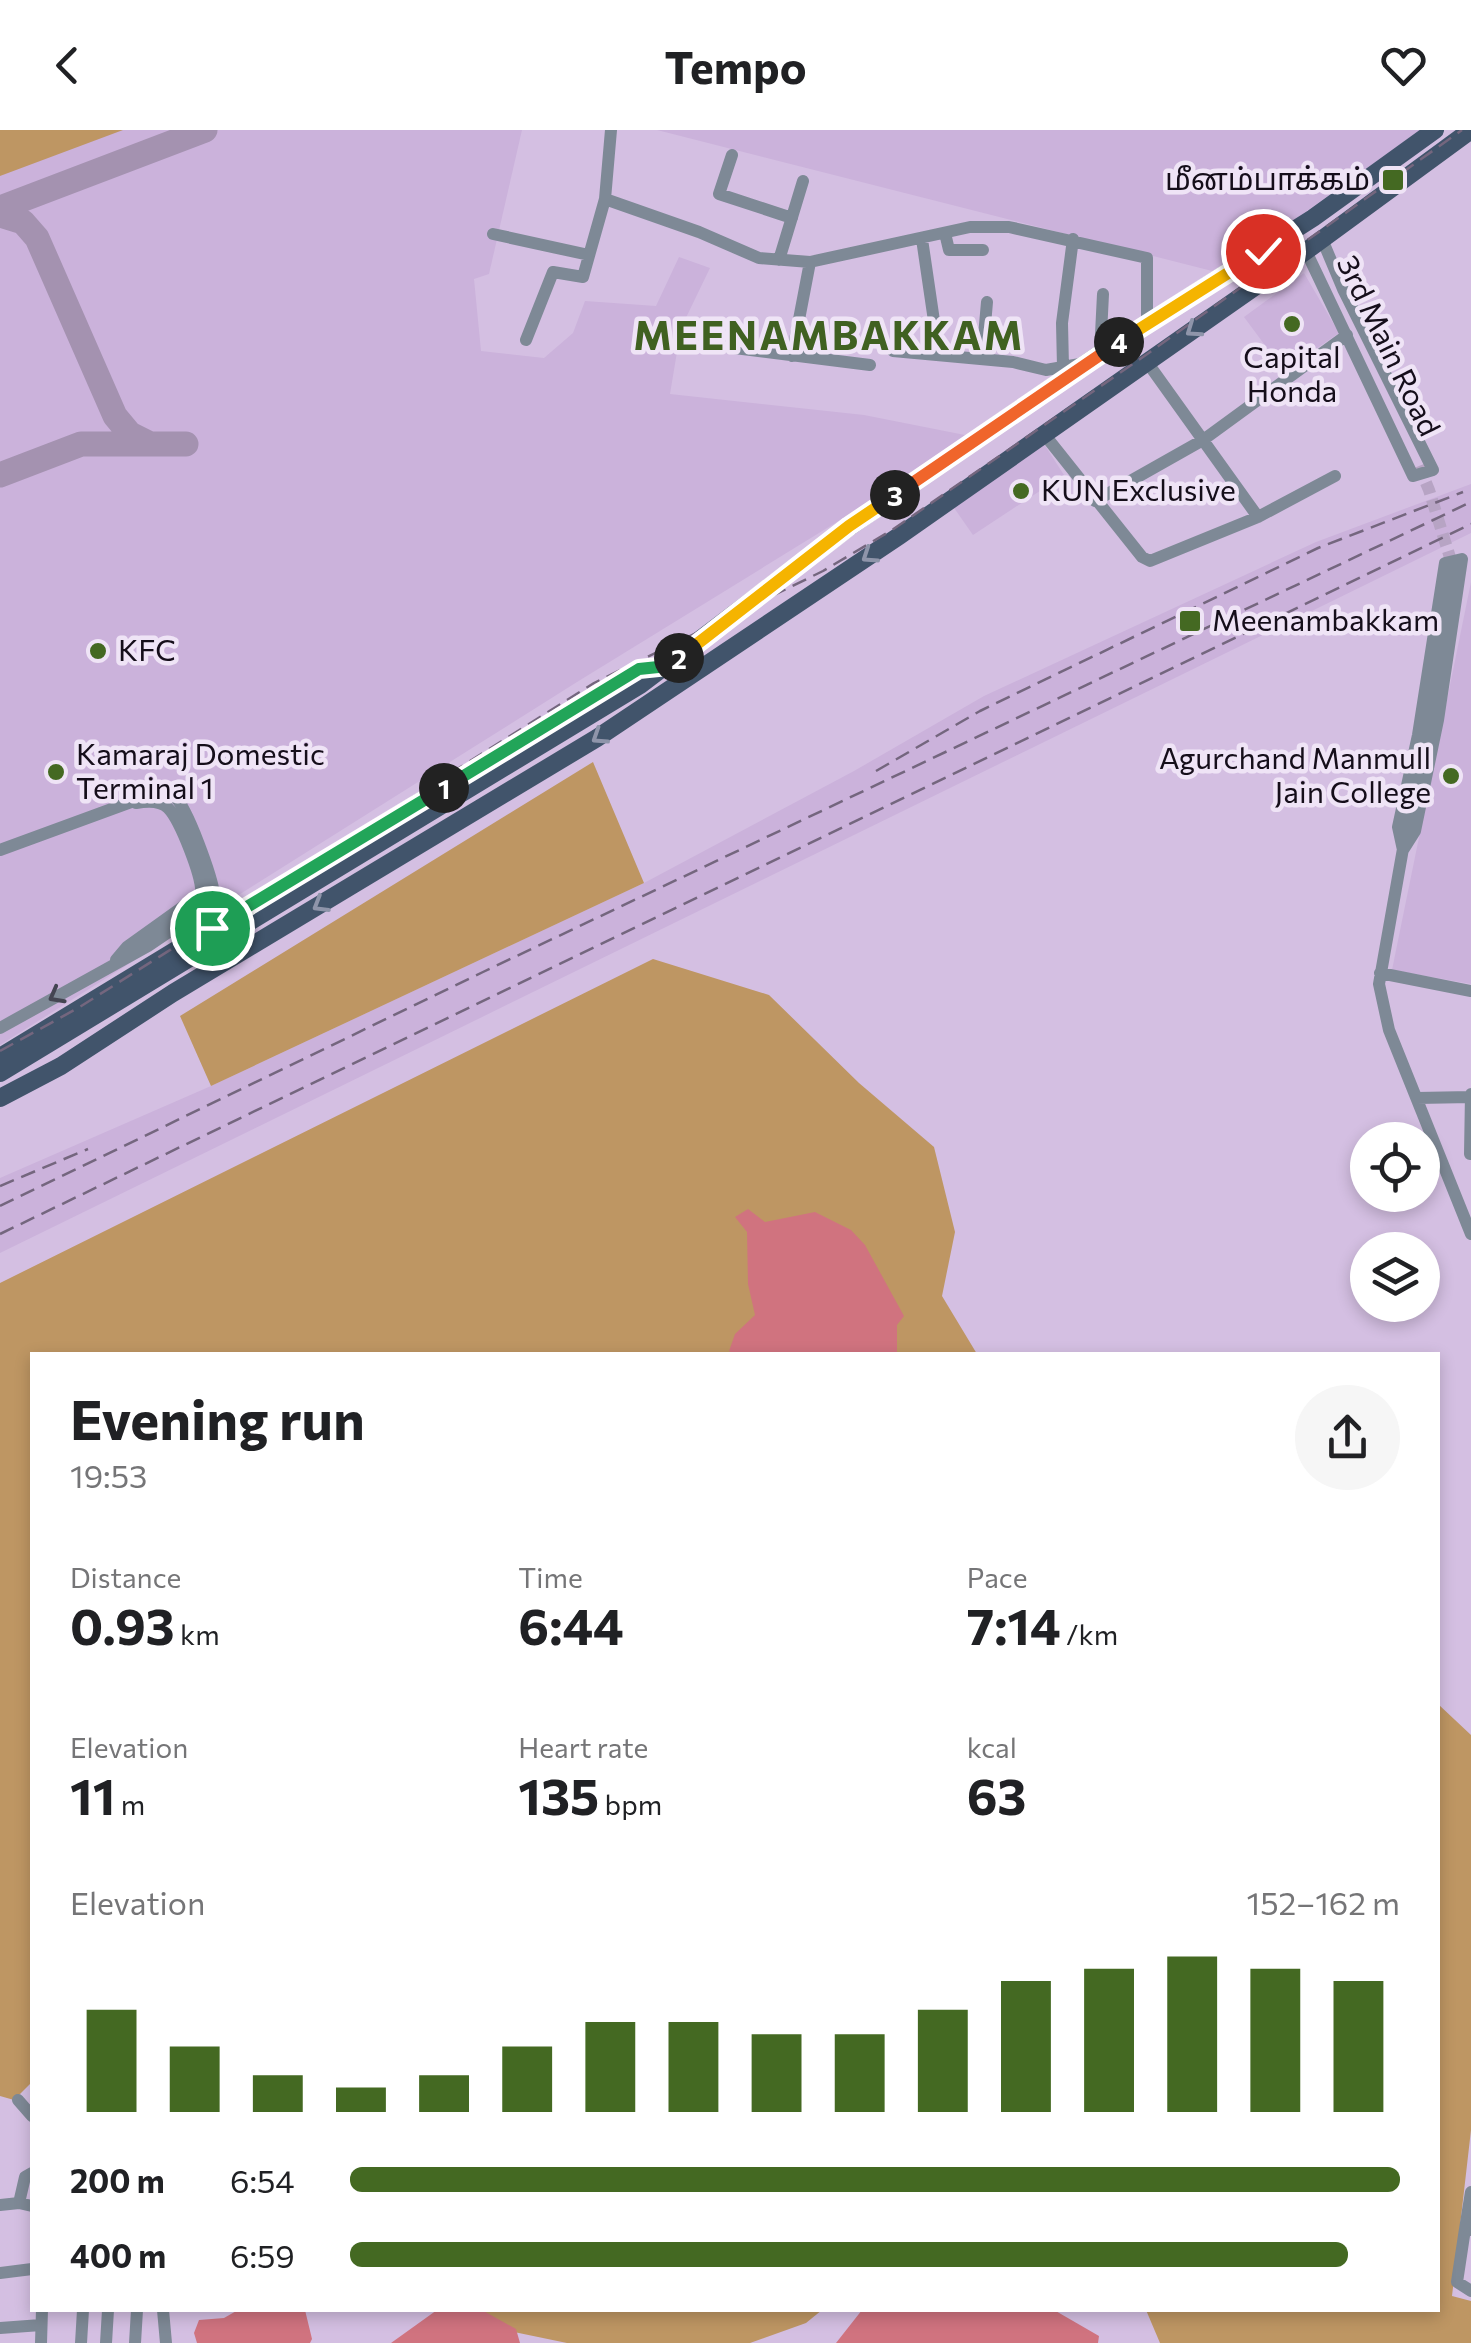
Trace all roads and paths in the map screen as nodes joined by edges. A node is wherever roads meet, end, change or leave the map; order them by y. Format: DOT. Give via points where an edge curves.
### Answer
graph roads {
  1 [pos="610,130"];
  2 [pos="1435,130"];
  3 [pos="1471,130"];
  4 [pos="732,156"];
  5 [pos="804,182"];
  6 [pos="604,200"];
  7 [pos="792,218"];
  8 [pos="945,233"];
  9 [pos="493,234"];
  10 [pos="922,238"];
  11 [pos="1073,239"];
  12 [pos="1313,246"];
  13 [pos="983,250"];
  14 [pos="589,255"];
  15 [pos="779,260"];
  16 [pos="810,262"];
  17 [pos="1103,294"];
  18 [pos="987,302"];
  19 [pos="1147,324"];
  20 [pos="1347,334"];
  21 [pos="526,340"];
  22 [pos="686,342"];
  23 [pos="894,351"];
  24 [pos="939,355"];
  25 [pos="792,356"];
  26 [pos="982,359"];
  27 [pos="1094,359"];
  28 [pos="1147,362"];
  29 [pos="870,365"];
  30 [pos="1063,367"];
  31 [pos="1044,434"];
  32 [pos="1202,440"];
  33 [pos="1419,466"];
  34 [pos="1335,476"];
  35 [pos="1094,501"];
  36 [pos="1258,517"];
  37 [pos="1453,567"];
  38 [pos="668,666"];
  39 [pos="1403,850"];
  40 [pos="0,853"];
  41 [pos="111,966"];
  42 [pos="1380,973"];
  43 [pos="1471,991"];
  44 [pos="0,1028"];
  45 [pos="0,1058"];
  46 [pos="0,1073"];
  47 [pos="1471,1096"];
  48 [pos="0,1097"];
  49 [pos="1417,1098"];
  50 [pos="1442,1154"];
  51 [pos="1471,1154"];
  52 [pos="1468,1215"];
  53 [pos="1471,1234"];
  54 [pos="18,2100"];
  55 [pos="30,2114"];
  56 [pos="30,2174"];
  57 [pos="1471,2192"];
  58 [pos="0,2204"];
  59 [pos="26,2205"];
  60 [pos="1468,2230"];
  61 [pos="30,2269"];
  62 [pos="0,2273"];
  63 [pos="1471,2291"];
  64 [pos="42,2312"];
  65 [pos="84,2312"];
  66 [pos="108,2312"];
  67 [pos="137,2312"];
  68 [pos="163,2312"];
  69 [pos="41,2325"];
  70 [pos="0,2328"];
  71 [pos="41,2343"];
  72 [pos="81,2343"];
  73 [pos="106,2343"];
  74 [pos="135,2343"];
  75 [pos="166,2343"];
  1 -- 6 [label="street"];
  2 -- 19 [label="main road"];
  3 -- 12 [label="main road"];
  4 -- 7 [label="street" via="719,194"];
  5 -- 7 [label="street"];
  6 -- 14 [label="street"];
  6 -- 15 [label="street"];
  7 -- 15 [label="street"];
  8 -- 10 [label="street"];
  8 -- 11 [label="street" via="1009,227"];
  8 -- 13 [label="street" via="949,250"];
  9 -- 14 [label="street"];
  10 -- 16 [label="street"];
  10 -- 24 [label="street"];
  11 -- 19 [label="street" via="1148,258"];
  11 -- 30 [label="street"];
  12 -- 20 [label="street"];
  12 -- 20 [label="street" via="1342,289 1433,470 1413,476"];
  12 -- 28 [label="main road, one-way"];
  12 -- 33 [label="street, 3rd Main Road"];
  14 -- 21 [label="street" via="583,277 553,272"];
  15 -- 16 [label="street"];
  16 -- 25 [label="street"];
  17 -- 27 [label="street"];
  18 -- 26 [label="street"];
  19 -- 27 [label="main road"];
  20 -- 32 [label="street"];
  22 -- 25 [label="street"];
  23 -- 24 [label="street"];
  24 -- 26 [label="street"];
  25 -- 29 [label="street"];
  26 -- 30 [label="street"];
  27 -- 30 [label="street"];
  27 -- 38 [label="main road" via="849,526"];
  28 -- 31 [label="main road"];
  28 -- 32 [label="street"];
  31 -- 35 [label="street"];
  31 -- 48 [label="main road, one-way" via="598,738"];
  32 -- 35 [label="street"];
  32 -- 36 [label="street"];
  34 -- 36 [label="street"];
  35 -- 36 [label="street" via="1150,561"];
  37 -- 39 [label="street"];
  38 -- 45 [label="main road" via="639,669"];
  38 -- 46 [label="main road"];
  39 -- 39 [label="street" via="1398,827 1445,563 1462,559 1435,734 1415,831"];
  39 -- 42 [label="street"];
  40 -- 41 [label="street" via="139,802 168,808 201,894 126,947"];
  40 -- 41 [label="street" via="160,790 174,795 214,894 201,910"];
  41 -- 44 [label="street, one-way"];
  42 -- 43 [label="street"];
  42 -- 49 [label="street" via="1382,1004"];
  47 -- 49 [label="street"];
  47 -- 51 [label="street"];
  49 -- 50 [label="street"];
  50 -- 51 [label="street"];
  50 -- 52 [label="street"];
  52 -- 53 [label="street"];
  54 -- 55 [label="street"];
  56 -- 59 [label="street"];
  57 -- 60 [label="street"];
  58 -- 59 [label="street"];
  60 -- 63 [label="street" via="1457,2282"];
  61 -- 62 [label="street"];
  64 -- 69 [label="street"];
  65 -- 72 [label="street"];
  66 -- 73 [label="street"];
  67 -- 74 [label="street"];
  68 -- 75 [label="street"];
  69 -- 70 [label="street"];
  69 -- 71 [label="street"];
}
